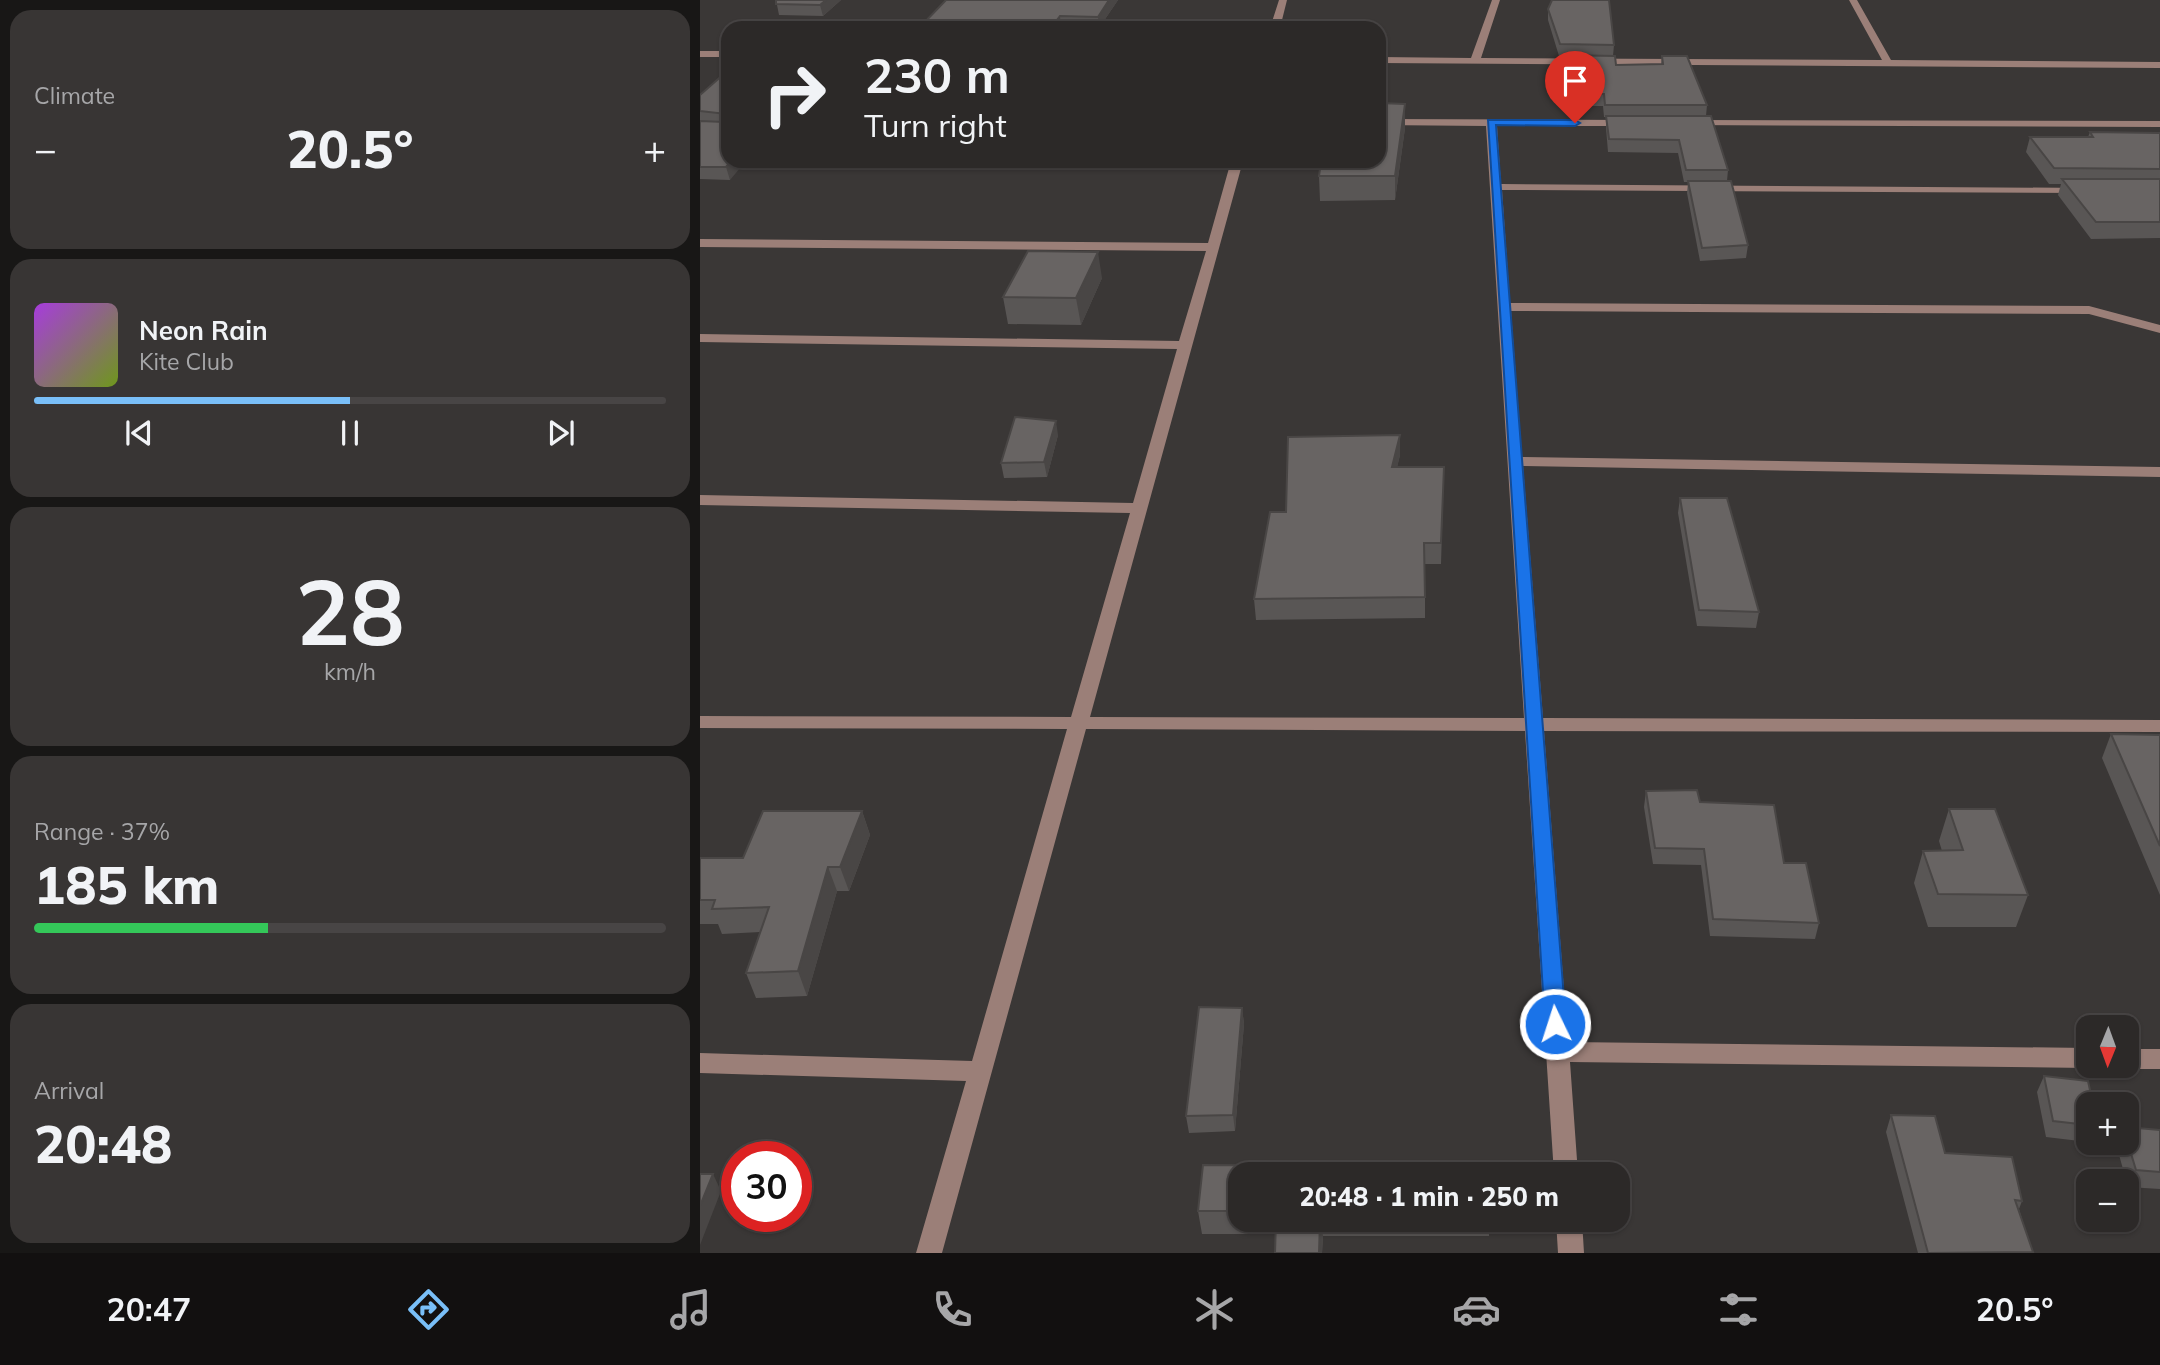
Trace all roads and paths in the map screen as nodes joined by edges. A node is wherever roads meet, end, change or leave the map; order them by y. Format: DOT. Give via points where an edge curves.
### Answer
graph roads {
  1 [pos="1283,0"];
  2 [pos="1496,0"];
  3 [pos="1853,0"];
  4 [pos="1277,21"];
  5 [pos="700,54"];
  6 [pos="721,54"];
  7 [pos="1386,60"];
  8 [pos="1475,61"];
  9 [pos="1888,63"];
  10 [pos="2160,65"];
  11 [pos="1386,122"];
  12 [pos="1491,122"];
  13 [pos="1644,123"];
  14 [pos="1672,123"];
  15 [pos="2160,124"];
  16 [pos="1235,168"];
  17 [pos="1497,187"];
  18 [pos="2091,190"];
  19 [pos="700,243"];
  20 [pos="1213,247"];
  21 [pos="1506,307"];
  22 [pos="2160,329"];
  23 [pos="700,338"];
  24 [pos="1185,345"];
  25 [pos="1517,461"];
  26 [pos="2160,472"];
  27 [pos="700,500"];
  28 [pos="1139,508"];
  29 [pos="700,722"];
  30 [pos="1078,723"];
  31 [pos="1535,724"];
  32 [pos="2160,726"];
  33 [pos="1557,1052"];
  34 [pos="2076,1058"];
  35 [pos="2139,1059"];
  36 [pos="2160,1059"];
  37 [pos="700,1063"];
  38 [pos="980,1071"];
  39 [pos="1565,1162"];
  40 [pos="1570,1232"];
  41 [pos="929,1253"];
  42 [pos="1571,1253"];
  1 -- 4 [label="street"];
  2 -- 8 [label="street"];
  3 -- 9 [label="street"];
  5 -- 6 [label="street"];
  7 -- 8 [label="street"];
  8 -- 9 [label="street"];
  9 -- 10 [label="street"];
  11 -- 12 [label="street"];
  12 -- 13 [label="street"];
  12 -- 17 [label="street"];
  14 -- 15 [label="street"];
  16 -- 20 [label="street"];
  17 -- 18 [label="street"];
  17 -- 21 [label="street"];
  19 -- 20 [label="street"];
  20 -- 24 [label="street"];
  21 -- 22 [label="street" via="2090,310"];
  21 -- 25 [label="street"];
  23 -- 24 [label="street"];
  24 -- 28 [label="street"];
  25 -- 26 [label="street"];
  25 -- 31 [label="street"];
  27 -- 28 [label="street"];
  28 -- 30 [label="street"];
  29 -- 30 [label="street"];
  30 -- 31 [label="street"];
  30 -- 38 [label="street"];
  31 -- 32 [label="street"];
  31 -- 33 [label="street"];
  33 -- 34 [label="street"];
  33 -- 39 [label="street"];
  35 -- 36 [label="street"];
  37 -- 38 [label="street"];
  38 -- 41 [label="street"];
  40 -- 42 [label="street"];
}
